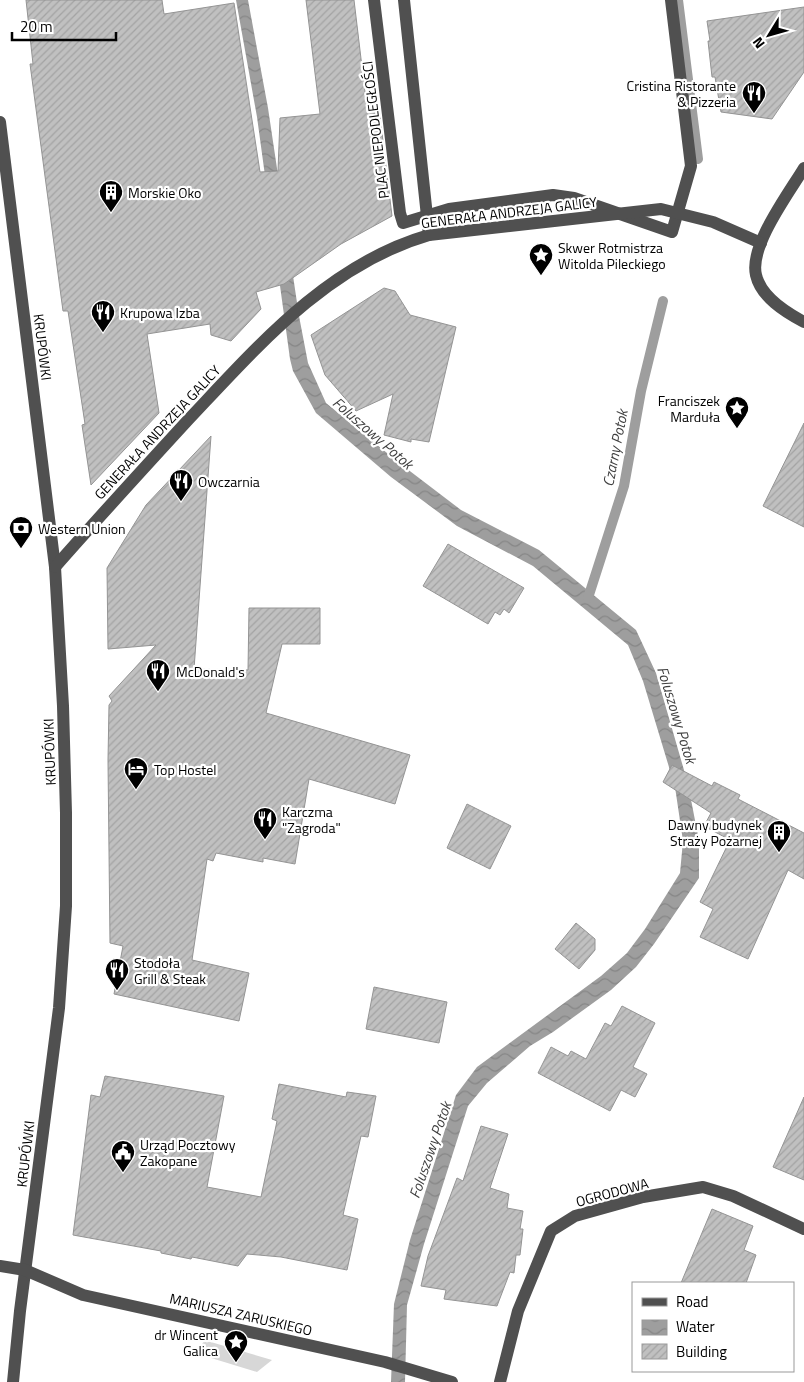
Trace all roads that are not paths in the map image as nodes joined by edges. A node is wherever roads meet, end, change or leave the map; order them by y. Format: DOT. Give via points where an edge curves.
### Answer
graph roads {
  1 [pos="374,0"];
  2 [pos="404,0"];
  3 [pos="671,0"];
  4 [pos="0,122"];
  5 [pos="804,168"];
  6 [pos="677,212"];
  7 [pos="619,214"];
  8 [pos="427,216"];
  9 [pos="429,235"];
  10 [pos="761,243"];
  11 [pos="804,322"];
  12 [pos="55,566"];
  13 [pos="804,1230"];
  14 [pos="0,1266"];
  15 [pos="26,1270"];
  16 [pos="13,1382"];
  17 [pos="452,1382"];
  18 [pos="500,1382"];
  1 -- 8 [label="street, PLAC NIEPODLEGŁOŚCI" via="401,218 403,223"];
  2 -- 8 [label="street"];
  3 -- 6 [label="street, PLAC NIEPODLEGŁOŚCI" via="691,166"];
  4 -- 12 [label="street, KRUPÓWKI"];
  5 -- 10 [label="street"];
  6 -- 7 [label="street, GENERAŁA ANDRZEJA GALICY" via="661,209"];
  6 -- 7 [label="street, PLAC NIEPODLEGŁOŚCI" via="672,232"];
  6 -- 10 [label="street, GENERAŁA ANDRZEJA GALICY" via="713,222"];
  7 -- 8 [label="street, PLAC NIEPODLEGŁOŚCI" via="574,198 553,195 449,209"];
  7 -- 9 [label="street, GENERAŁA ANDRZEJA GALICY"];
  8 -- 9 [label="street"];
  9 -- 12 [label="street, GENERAŁA ANDRZEJA GALICY" via="410,240 359,266 305,304 222,384"];
  10 -- 11 [label="street" via="756,275 764,290 784,311"];
  12 -- 15 [label="street, KRUPÓWKI" via="66,794 66,906 59,1008"];
  13 -- 18 [label="street, OGRODOWA" via="733,1196 704,1188 643,1197 575,1216 551,1231 518,1311"];
  14 -- 15 [label="street, MARIUSZA ZARUSKIEGO"];
  15 -- 16 [label="street, KRUPÓWKI"];
  15 -- 17 [label="street, MARIUSZA ZARUSKIEGO" via="83,1294 385,1362"];
}
